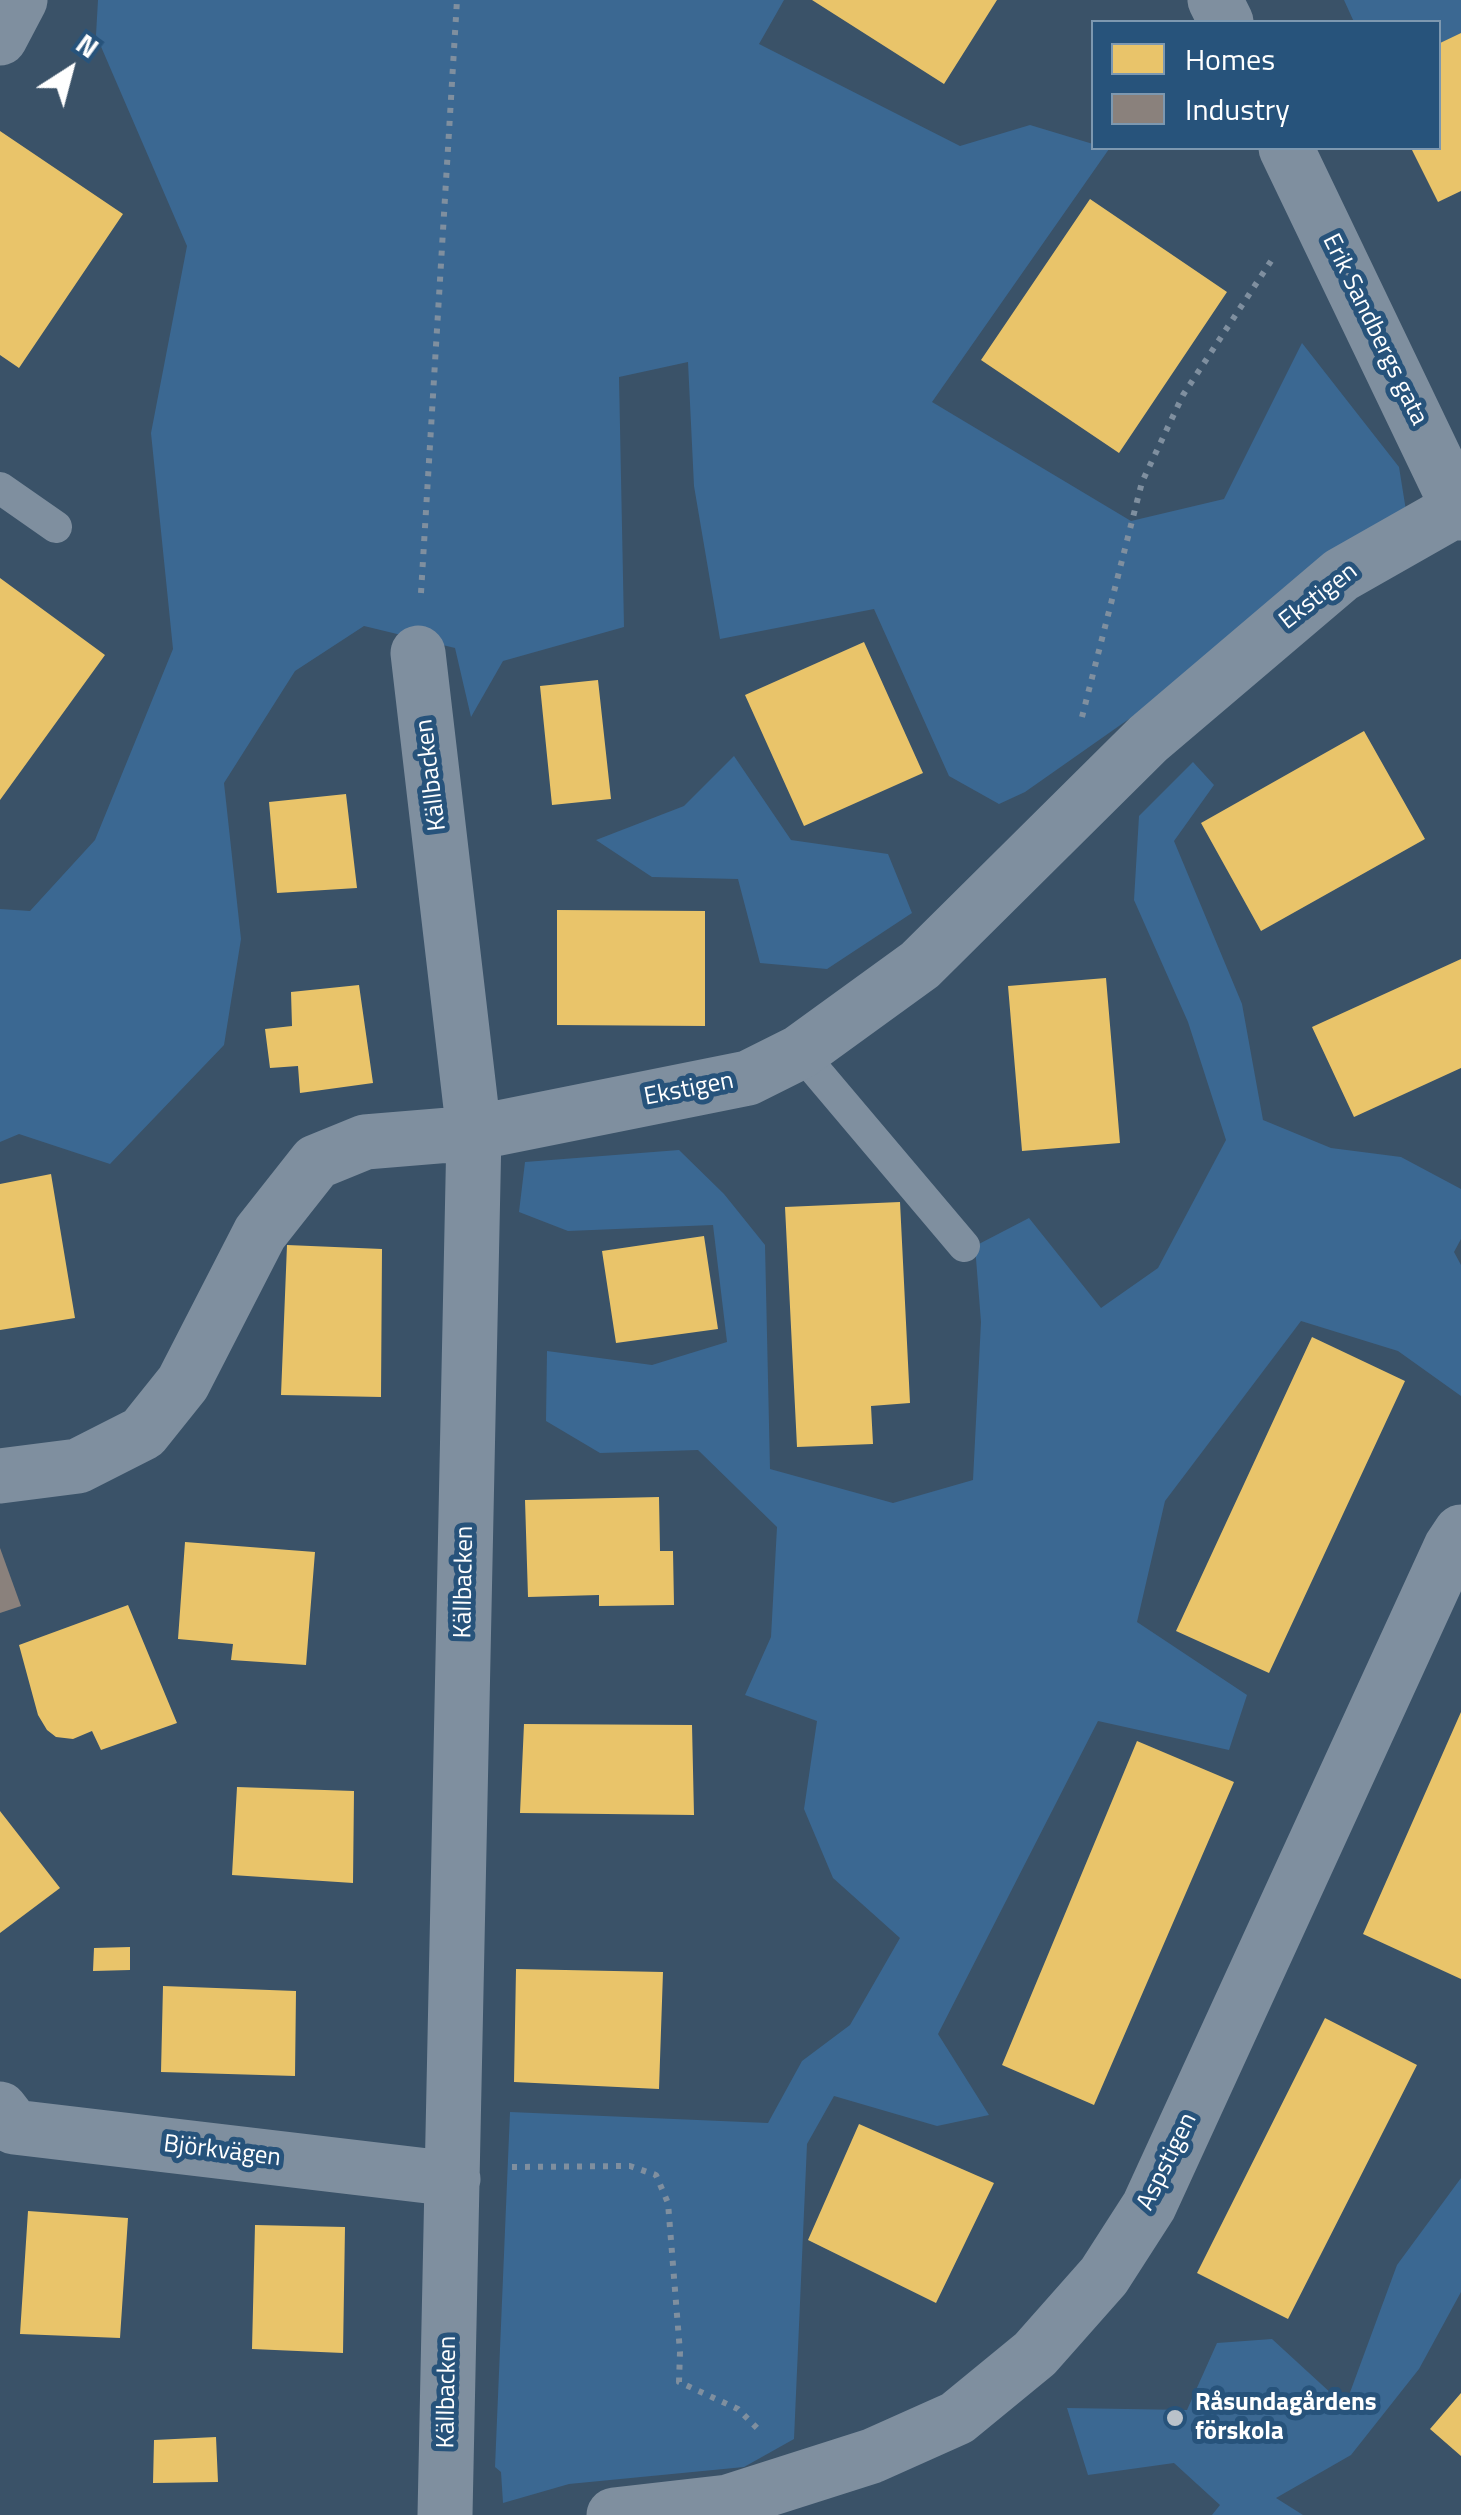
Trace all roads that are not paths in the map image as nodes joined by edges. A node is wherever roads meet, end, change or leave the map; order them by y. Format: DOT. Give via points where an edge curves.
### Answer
graph roads {
  1 [pos="20,0"];
  2 [pos="0,38"];
  3 [pos="1287,150"];
  4 [pos="0,488"];
  5 [pos="1460,511"];
  6 [pos="56,527"];
  7 [pos="418,653"];
  8 [pos="800,1052"];
  9 [pos="474,1133"];
  10 [pos="964,1246"];
  11 [pos="0,1476"];
  12 [pos="1461,1532"];
  13 [pos="0,2109"];
  14 [pos="453,2180"];
  15 [pos="445,2515"];
  16 [pos="614,2515"];
  1 -- 2 [label="street"];
  3 -- 5 [label="street, Erik Sandbergs gata"];
  4 -- 6 [label="lane"];
  5 -- 8 [label="street, Ekstigen" via="1341,575 1148,739 920,964"];
  7 -- 9 [label="street, Källbacken"];
  8 -- 9 [label="street, Ekstigen" via="748,1078"];
  8 -- 10 [label="lane"];
  9 -- 11 [label="street, Ekstigen" via="365,1142 316,1162 260,1234 183,1383 144,1433 78,1466"];
  9 -- 14 [label="street, Källbacken"];
  12 -- 16 [label="street, Aspstigen" via="1149,2206 1104,2276 1034,2354 957,2418 872,2456 728,2502"];
  13 -- 14 [label="street, Björkvägen" via="14,2127"];
  14 -- 15 [label="street, Källbacken"];
}
